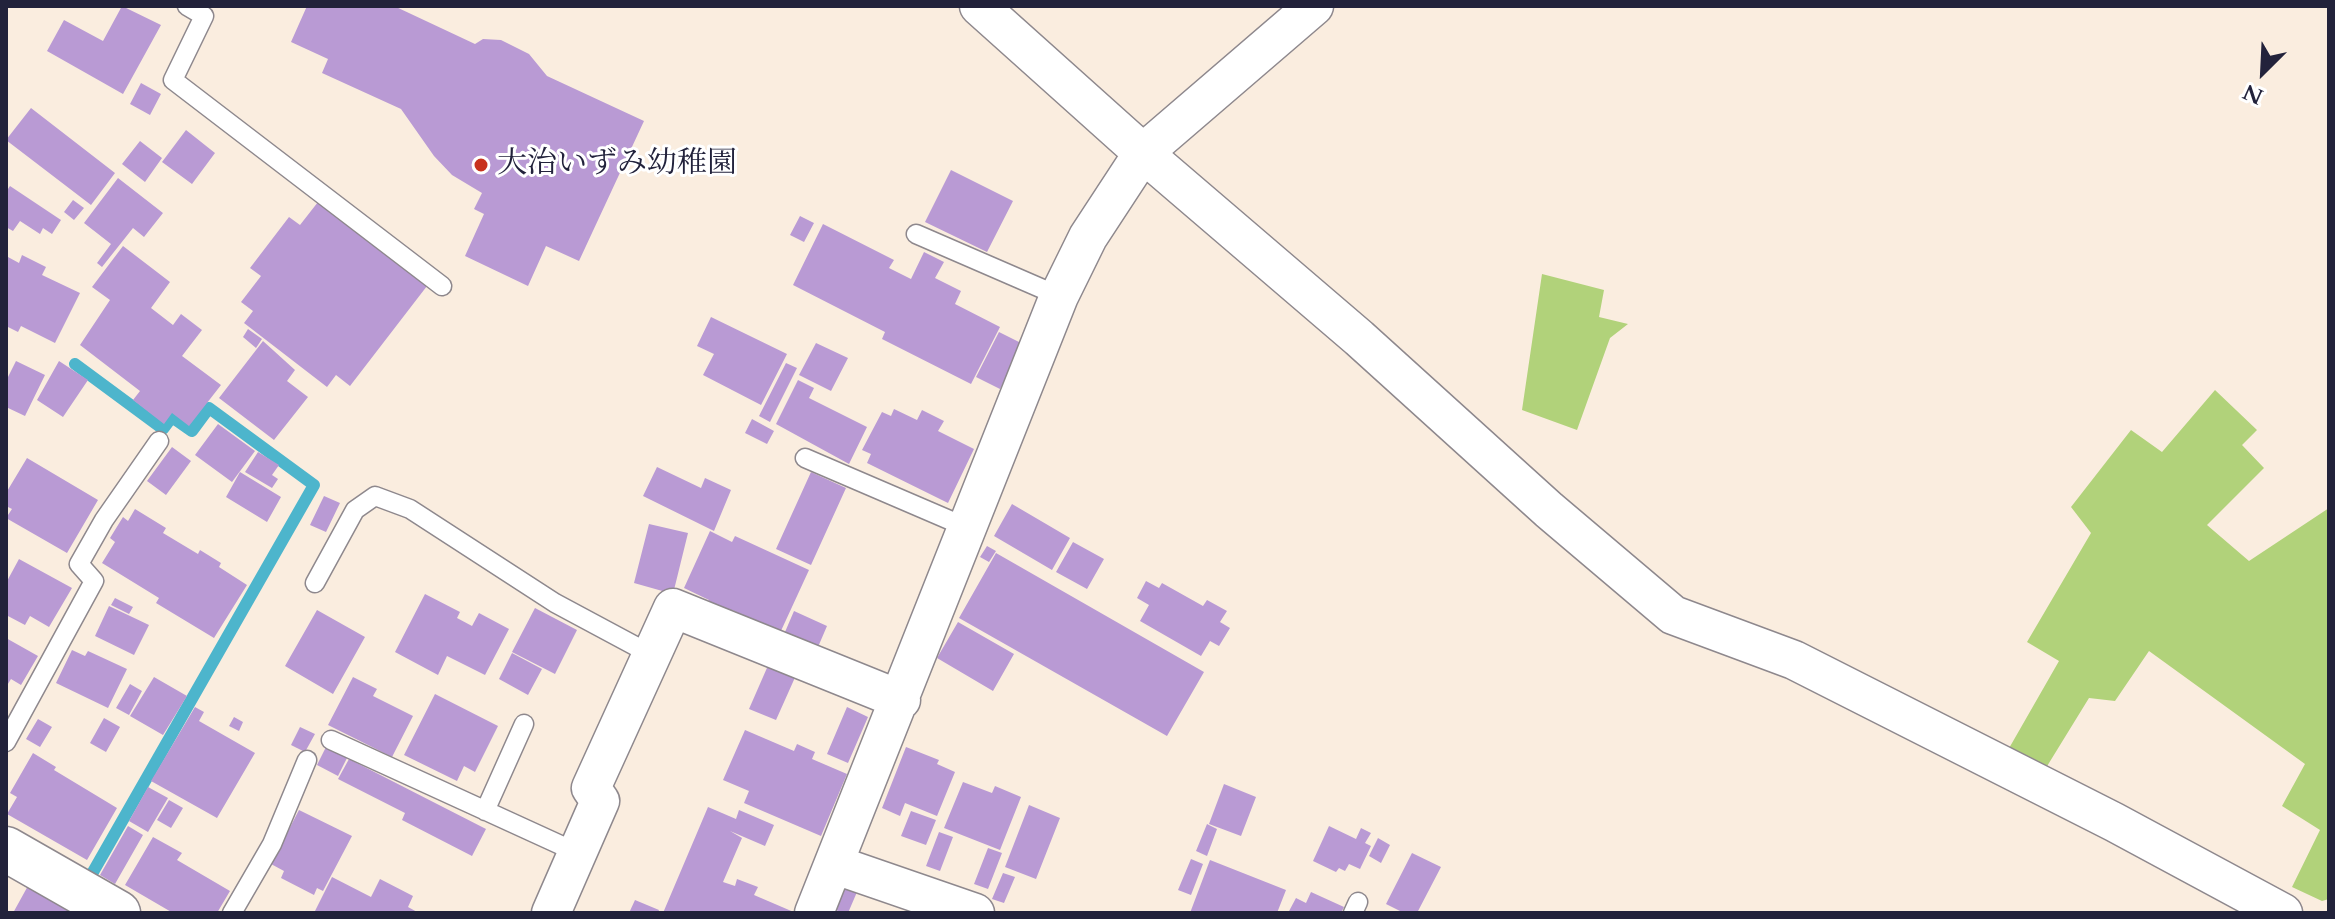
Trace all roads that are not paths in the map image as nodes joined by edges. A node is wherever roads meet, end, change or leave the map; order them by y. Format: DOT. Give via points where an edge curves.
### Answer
graph roads {
  1 [pos="187,6"];
  2 [pos="979,6"];
  3 [pos="1314,6"];
  4 [pos="1143,153"];
  5 [pos="916,234"];
  6 [pos="442,286"];
  7 [pos="1059,296"];
  8 [pos="159,441"];
  9 [pos="805,458"];
  10 [pos="968,528"];
  11 [pos="315,583"];
  12 [pos="652,655"];
  13 [pos="901,700"];
  14 [pos="524,724"];
  15 [pos="331,740"];
  16 [pos="6,742"];
  17 [pos="307,760"];
  18 [pos="485,811"];
  19 [pos="6,849"];
  20 [pos="578,853"];
  21 [pos="836,865"];
  22 [pos="118,913"];
  23 [pos="232,913"];
  24 [pos="551,913"];
  25 [pos="814,913"];
  26 [pos="975,913"];
  27 [pos="2283,913"];
  1 -- 6 [label="lane" via="204,16 173,80"];
  2 -- 4 [label="street"];
  3 -- 4 [label="street"];
  4 -- 7 [label="street" via="1088,237"];
  4 -- 27 [label="street" via="1673,615 1794,660"];
  5 -- 7 [label="lane"];
  7 -- 10 [label="street"];
  8 -- 16 [label="lane" via="79,564 94,581"];
  9 -- 10 [label="lane"];
  10 -- 13 [label="street"];
  11 -- 12 [label="lane" via="355,510 375,496 410,509 555,603"];
  12 -- 13 [label="street" via="673,608"];
  12 -- 20 [label="street" via="591,788 600,801"];
  13 -- 21 [label="street"];
  14 -- 18 [label="lane"];
  15 -- 18 [label="lane"];
  17 -- 23 [label="lane" via="272,844"];
  18 -- 20 [label="lane"];
  19 -- 22 [label="main road"];
  20 -- 24 [label="street"];
  21 -- 25 [label="street"];
  21 -- 26 [label="street"];
}
